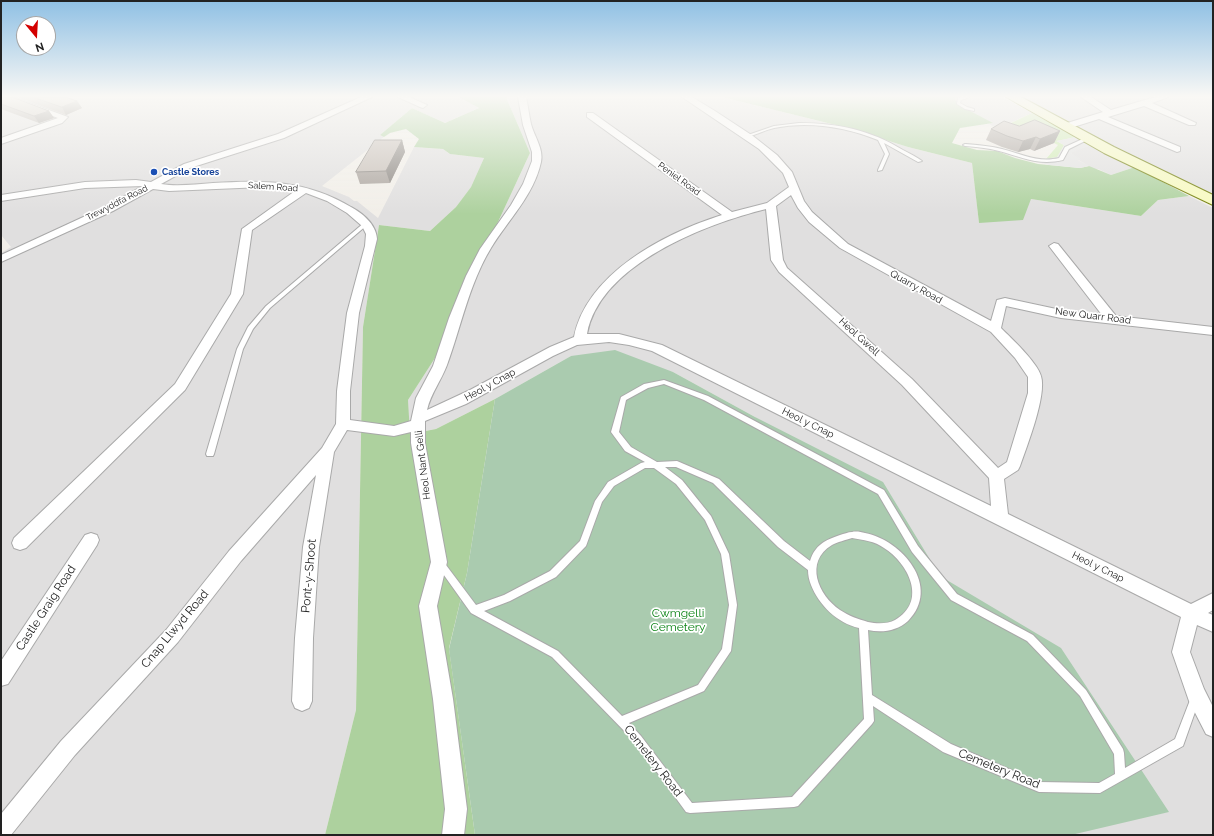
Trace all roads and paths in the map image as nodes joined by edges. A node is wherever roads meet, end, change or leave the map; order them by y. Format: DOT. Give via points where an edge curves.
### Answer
graph roads {
  1 [pos="15,136"];
  2 [pos="281,136"];
  3 [pos="531,136"];
  4 [pos="619,136"];
  5 [pos="747,136"];
  6 [pos="872,136"];
  7 [pos="1085,136"];
  8 [pos="1150,136"];
  9 [pos="1089,138"];
  10 [pos="880,139"];
  11 [pos="1,141"];
  12 [pos="964,145"];
  13 [pos="1173,145"];
  14 [pos="920,161"];
  15 [pos="880,170"];
  16 [pos="150,186"];
  17 [pos="305,189"];
  18 [pos="793,189"];
  19 [pos="1,198"];
  20 [pos="1213,201"];
  21 [pos="771,205"];
  22 [pos="729,215"];
  23 [pos="366,224"];
  24 [pos="1054,246"];
  25 [pos="1,259"];
  26 [pos="1112,319"];
  27 [pos="994,329"];
  28 [pos="1213,331"];
  29 [pos="580,339"];
  30 [pos="346,421"];
  31 [pos="418,422"];
  32 [pos="327,452"];
  33 [pos="210,454"];
  34 [pos="655,464"];
  35 [pos="996,476"];
  36 [pos="1000,518"];
  37 [pos="92,540"];
  38 [pos="20,543"];
  39 [pos="439,562"];
  40 [pos="812,568"];
  41 [pos="1213,602"];
  42 [pos="474,610"];
  43 [pos="1191,613"];
  44 [pos="1213,624"];
  45 [pos="863,626"];
  46 [pos="1,677"];
  47 [pos="1196,694"];
  48 [pos="867,696"];
  49 [pos="302,700"];
  50 [pos="621,721"];
  51 [pos="1213,727"];
  52 [pos="1120,776"];
  53 [pos="1,831"];
  54 [pos="453,835"];
  1 -- 11 [label="street"];
  2 -- 16 [label="street, Trewyddfa Road" via="187,166"];
  3 -- 31 [label="street, Heol Nant Gelli" via="537,152 537,161 519,200 485,249 472,276 440,366 423,398"];
  4 -- 22 [label="street, Peniel Road"];
  5 -- 18 [label="street, Quarry Road" via="761,145 786,169"];
  6 -- 10 [label="lane"];
  7 -- 9 [label="main road"];
  8 -- 13 [label="street"];
  9 -- 12 [label="lane" via="1067,148 1061,159 1053,162 1039,161 1001,150"];
  9 -- 20 [label="main road"];
  10 -- 14 [label="lane"];
  10 -- 15 [label="lane" via="887,154"];
  16 -- 17 [label="street, Salem Road" via="168,188 252,185"];
  16 -- 19 [label="street, Salem Road" via="139,183 67,187"];
  16 -- 25 [label="street, Trewyddfa Road" via="109,209"];
  17 -- 23 [label="street, Salem Road" via="345,206"];
  17 -- 38 [label="street" via="247,229 237,294 180,387"];
  18 -- 21 [label="street"];
  18 -- 27 [label="street, Quarry Road" via="813,219 844,246"];
  21 -- 22 [label="street"];
  21 -- 35 [label="street, Heol Gwell" via="777,260 783,270 907,382"];
  22 -- 29 [label="street" via="665,241 637,260 607,286 589,309 582,324"];
  23 -- 30 [label="street" via="371,234 371,245 355,298"];
  23 -- 33 [label="lane" via="268,307 250,328 240,349"];
  24 -- 26 [label="street"];
  26 -- 27 [label="street, New Quarr Road" via="1061,314 1005,302 1001,303"];
  26 -- 28 [label="street, New Quarr Road"];
  27 -- 35 [label="street, Quarry Road" via="1020,355 1035,376 1035,393 1028,421 1012,466"];
  29 -- 31 [label="street, Heol y Cnap" via="557,348"];
  29 -- 36 [label="street, Heol y Cnap" via="618,338 657,348"];
  30 -- 31 [label="street, Heol y Cnap" via="394,431"];
  30 -- 32 [label="street, Cnap Llwyd Road"];
  31 -- 39 [label="street, Heol Nant Gelli" via="418,443"];
  32 -- 49 [label="street, Pont-y-Shoot" via="311,547"];
  32 -- 53 [label="street, Cnap Llwyd Road" via="235,556 172,636 68,748"];
  34 -- 40 [label="lane" via="677,464 716,481 781,544"];
  34 -- 42 [label="lane" via="644,465 611,484 599,501 583,543 553,574 507,598"];
  34 -- 50 [label="lane" via="679,482 708,518 725,554 733,605 726,651 701,688"];
  34 -- 52 [label="lane" via="628,449 615,432 623,399 646,386 664,382 706,398 881,492 915,549 954,597 1030,638 1083,693 1119,753"];
  35 -- 36 [label="street"];
  36 -- 43 [label="street, Heol y Cnap"];
  37 -- 46 [label="street, Castle Graig Road"];
  39 -- 42 [label="lane, Cemetery Road"];
  39 -- 54 [label="street, Heol Nant Gelli" via="428,606 443,699 456,808"];
  40 -- 45 [label="lane" via="820,597 846,620"];
  40 -- 45 [label="lane" via="815,554 824,544 837,537 852,535 875,540 886,544 900,556 911,570 916,585 916,601 910,614 898,624 881,628"];
  41 -- 43 [label="street"];
  42 -- 50 [label="lane, Cemetery Road" via="555,654"];
  43 -- 44 [label="street, Heol y Cnap"];
  43 -- 47 [label="street" via="1182,652"];
  45 -- 48 [label="lane, Cemetery Road"];
  47 -- 51 [label="street"];
  47 -- 52 [label="lane, Cemetery Road" via="1179,742"];
  48 -- 50 [label="lane, Cemetery Road" via="869,721 794,802 690,808 638,738"];
  48 -- 52 [label="lane, Cemetery Road" via="947,748 1039,787 1100,788"];
}
